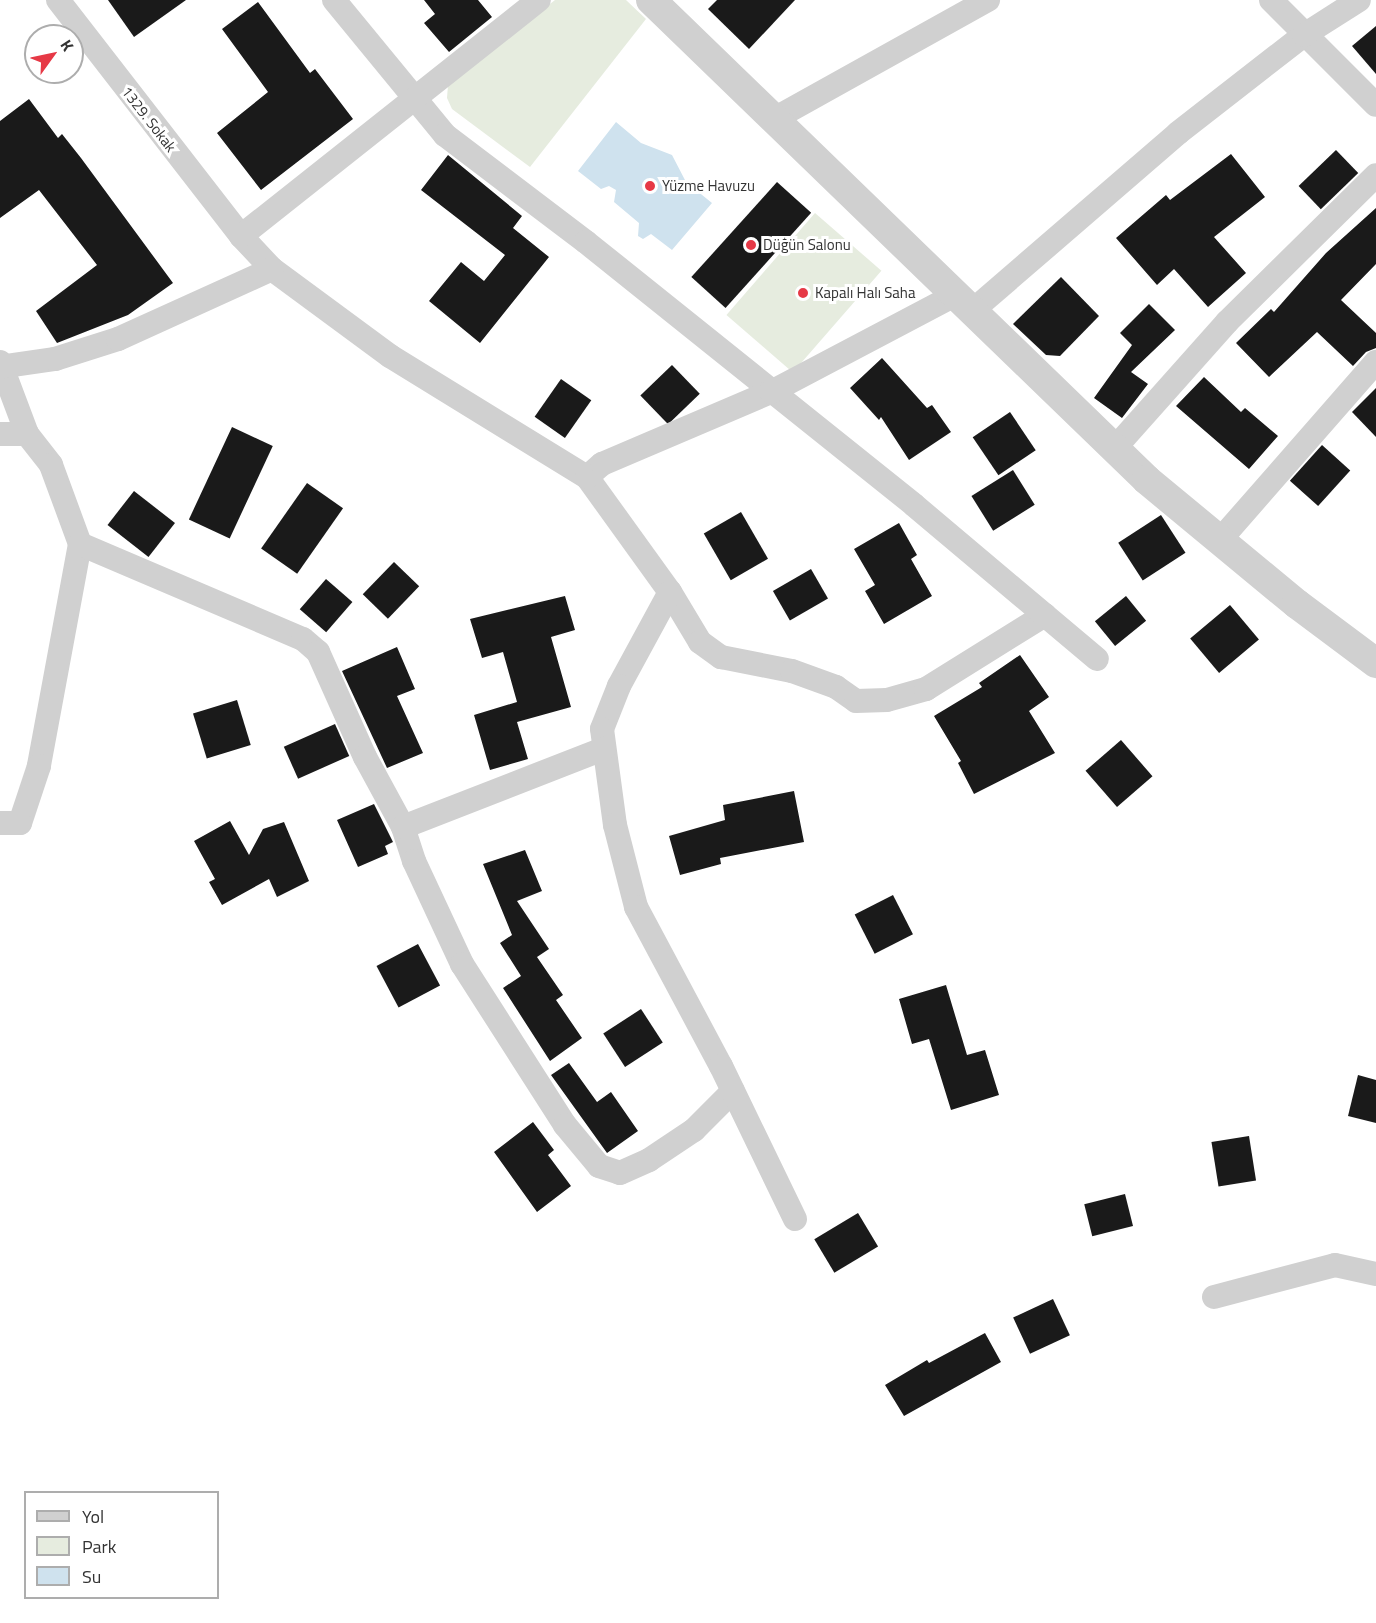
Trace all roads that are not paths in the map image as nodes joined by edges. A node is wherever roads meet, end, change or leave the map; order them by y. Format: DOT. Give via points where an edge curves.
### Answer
graph roads {
  1 [pos="58,0"];
  2 [pos="334,0"];
  3 [pos="539,0"];
  4 [pos="651,0"];
  5 [pos="988,0"];
  6 [pos="1271,0"];
  7 [pos="1359,0"];
  8 [pos="1304,35"];
  9 [pos="414,97"];
  10 [pos="1376,105"];
  11 [pos="774,119"];
  12 [pos="1376,175"];
  13 [pos="241,236"];
  14 [pos="272,269"];
  15 [pos="964,303"];
  16 [pos="1376,362"];
  17 [pos="1,365"];
  18 [pos="771,392"];
  19 [pos="0,434"];
  20 [pos="27,434"];
  21 [pos="1114,449"];
  22 [pos="587,477"];
  23 [pos="1220,540"];
  24 [pos="80,544"];
  25 [pos="670,592"];
  26 [pos="1045,615"];
  27 [pos="1096,659"];
  28 [pos="1376,663"];
  29 [pos="603,749"];
  30 [pos="0,823"];
  31 [pos="403,827"];
  32 [pos="734,1091"];
  33 [pos="795,1219"];
  34 [pos="1376,1274"];
  35 [pos="1214,1297"];
  1 -- 13 [label="street, 1329. Sokak"];
  2 -- 9 [label="street"];
  3 -- 9 [label="street"];
  4 -- 11 [label="street"];
  5 -- 11 [label="street"];
  6 -- 8 [label="street"];
  7 -- 8 [label="street"];
  8 -- 10 [label="street"];
  8 -- 15 [label="street"];
  9 -- 13 [label="street"];
  9 -- 18 [label="street" via="445,135 586,242"];
  11 -- 15 [label="street"];
  12 -- 21 [label="street" via="1227,322"];
  13 -- 14 [label="street, 1329. Sokak"];
  14 -- 17 [label="street" via="118,339 55,359"];
  14 -- 22 [label="street, 1329. Sokak" via="390,356"];
  15 -- 18 [label="street"];
  15 -- 21 [label="street"];
  16 -- 23 [label="street"];
  17 -- 20 [label="street"];
  18 -- 22 [label="street" via="602,464"];
  18 -- 26 [label="street"];
  19 -- 20 [label="street"];
  20 -- 24 [label="street" via="51,465"];
  21 -- 23 [label="street"];
  22 -- 25 [label="street"];
  23 -- 28 [label="street"];
  24 -- 30 [label="street" via="39,766 20,823"];
  24 -- 31 [label="street" via="303,639 318,652 365,757"];
  25 -- 26 [label="street" via="700,642 721,657 792,671 836,687 856,700 887,700 926,689"];
  25 -- 29 [label="street" via="619,686 602,729"];
  26 -- 27 [label="street"];
  29 -- 31 [label="street"];
  29 -- 32 [label="street" via="615,825 636,906"];
  31 -- 32 [label="street" via="414,861 462,964 565,1125 599,1166 620,1173 649,1160 694,1130"];
  32 -- 33 [label="street"];
  34 -- 35 [label="street" via="1335,1265"];
}
